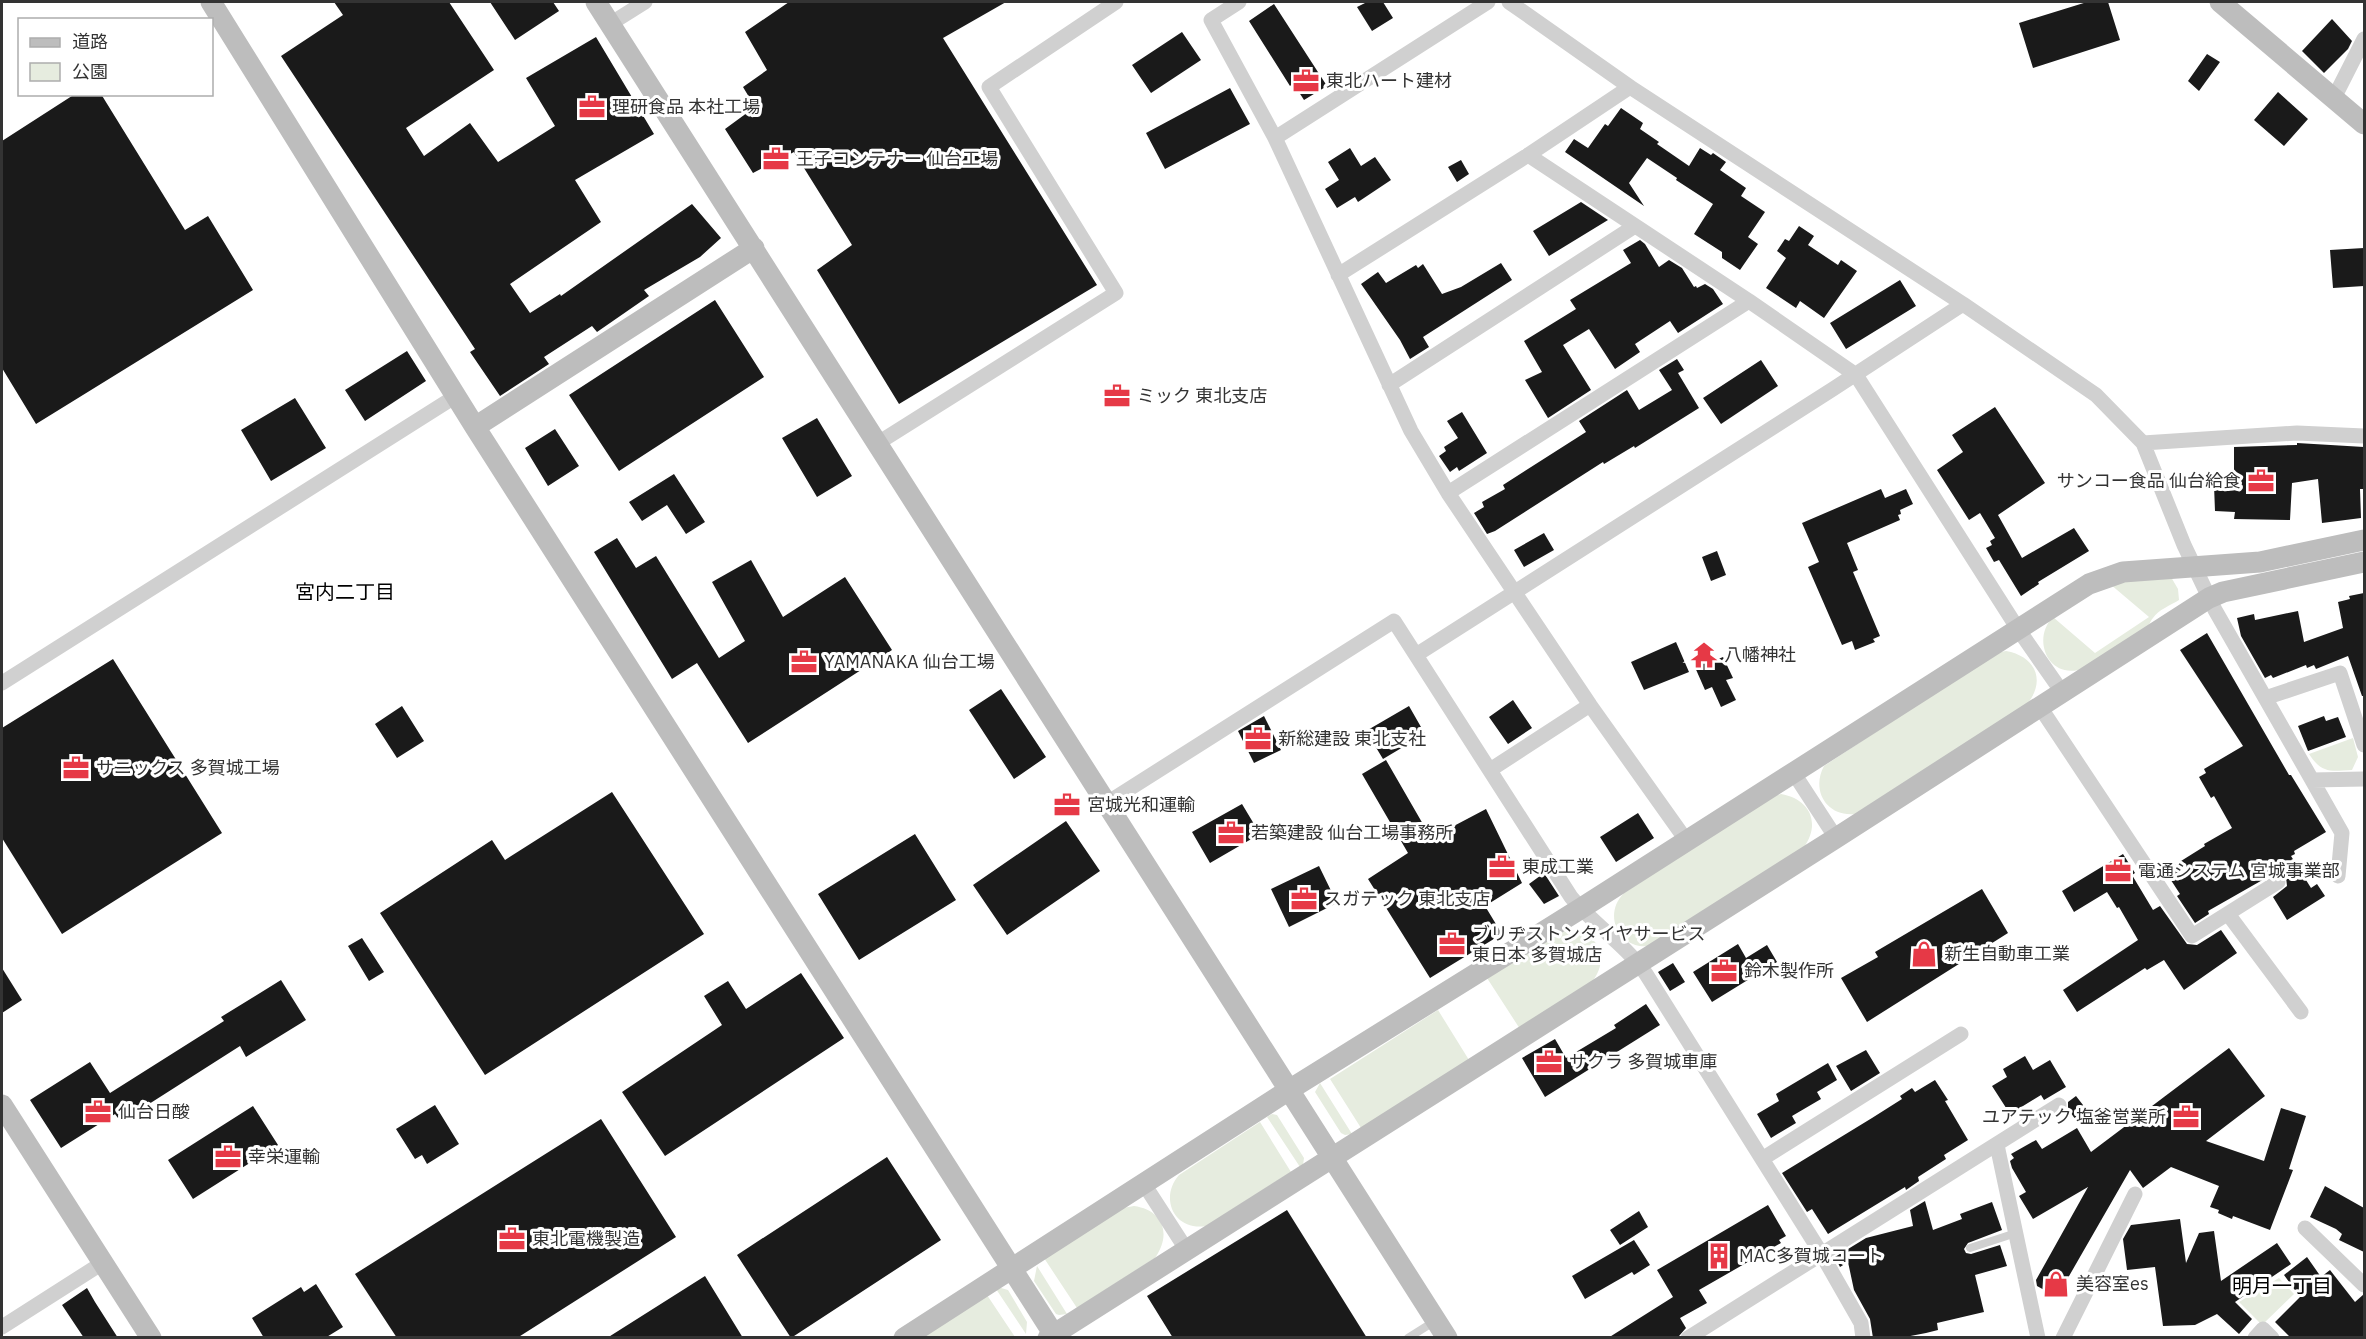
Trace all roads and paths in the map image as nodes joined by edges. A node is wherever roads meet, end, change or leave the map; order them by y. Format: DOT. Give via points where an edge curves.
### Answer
graph roads {
  1 [pos="211,2"];
  2 [pos="596,2"];
  3 [pos="645,2"];
  4 [pos="1116,2"];
  5 [pos="1239,2"];
  6 [pos="1488,2"];
  7 [pos="1509,2"];
  8 [pos="2220,2"];
  9 [pos="610,24"];
  10 [pos="2364,39"];
  11 [pos="1630,87"];
  12 [pos="2334,98"];
  13 [pos="2364,124"];
  14 [pos="1275,138"];
  15 [pos="1528,155"];
  16 [pos="1635,226"];
  17 [pos="754,248"];
  18 [pos="1338,275"];
  19 [pos="1749,301"];
  20 [pos="1963,304"];
  21 [pos="1856,375"];
  22 [pos="1389,385"];
  23 [pos="456,396"];
  24 [pos="475,427"];
  25 [pos="2364,436"];
  26 [pos="878,443"];
  27 [pos="2143,443"];
  28 [pos="1448,493"];
  29 [pos="2364,541"];
  30 [pos="2364,562"];
  31 [pos="2194,566"];
  32 [pos="1514,592"];
  33 [pos="2209,597"];
  34 [pos="2018,629"];
  35 [pos="1416,654"];
  36 [pos="2,683"];
  37 [pos="2062,692"];
  38 [pos="2265,698"];
  39 [pos="1590,705"];
  40 [pos="2040,707"];
  41 [pos="2364,745"];
  42 [pos="1491,770"];
  43 [pos="1793,772"];
  44 [pos="2364,779"];
  45 [pos="2312,780"];
  46 [pos="1107,803"];
  47 [pos="1836,838"];
  48 [pos="1686,840"];
  49 [pos="2338,876"];
  50 [pos="2278,882"];
  51 [pos="1580,909"];
  52 [pos="2228,914"];
  53 [pos="1638,963"];
  54 [pos="2301,1012"];
  55 [pos="1962,1034"];
  56 [pos="1289,1090"];
  57 [pos="2,1105"];
  58 [pos="2059,1105"];
  59 [pos="1997,1145"];
  60 [pos="1331,1156"];
  61 [pos="1762,1159"];
  62 [pos="1144,1184"];
  63 [pos="2135,1194"];
  64 [pos="2305,1228"];
  65 [pos="2016,1233"];
  66 [pos="1970,1248"];
  67 [pos="1186,1249"];
  68 [pos="1821,1253"];
  69 [pos="104,1262"];
  70 [pos="1012,1268"];
  71 [pos="2364,1285"];
  72 [pos="2,1327"];
  73 [pos="1441,1329"];
  74 [pos="1053,1336"];
  75 [pos="151,1338"];
  76 [pos="904,1338"];
  77 [pos="1408,1338"];
  78 [pos="1688,1338"];
  79 [pos="1863,1338"];
  80 [pos="2038,1338"];
  81 [pos="2063,1338"];
  82 [pos="2255,1338"];
  83 [pos="2272,1338"];
  1 -- 23 [label="street"];
  2 -- 9 [label="street"];
  3 -- 9 [label="street"];
  4 -- 26 [label="street" via="989,87 1116,293"];
  5 -- 14 [label="street" via="1211,20"];
  6 -- 14 [label="street"];
  7 -- 11 [label="street"];
  8 -- 12 [label="street"];
  9 -- 17 [label="street"];
  10 -- 12 [label="street"];
  11 -- 15 [label="street"];
  11 -- 20 [label="street"];
  12 -- 13 [label="street"];
  14 -- 18 [label="street"];
  15 -- 16 [label="street"];
  15 -- 18 [label="street"];
  16 -- 19 [label="street"];
  16 -- 22 [label="street"];
  17 -- 24 [label="street"];
  17 -- 26 [label="street"];
  18 -- 22 [label="street"];
  19 -- 21 [label="street"];
  19 -- 28 [label="street"];
  20 -- 21 [label="street"];
  20 -- 27 [label="street" via="2096,395"];
  21 -- 32 [label="street"];
  21 -- 34 [label="street"];
  22 -- 28 [label="street"];
  23 -- 24 [label="street"];
  23 -- 36 [label="street"];
  24 -- 70 [label="street"];
  25 -- 27 [label="street" via="2297,433"];
  26 -- 46 [label="street"];
  27 -- 31 [label="street"];
  28 -- 32 [label="street"];
  29 -- 31 [label="street" via="2260,562"];
  30 -- 33 [label="street"];
  31 -- 33 [label="street"];
  31 -- 34 [label="street" via="2123,572 2089,584"];
  32 -- 35 [label="street"];
  32 -- 39 [label="street"];
  33 -- 37 [label="street"];
  33 -- 38 [label="street"];
  34 -- 37 [label="street"];
  34 -- 43 [label="street"];
  35 -- 42 [label="street"];
  35 -- 46 [label="street" via="1394,621"];
  37 -- 40 [label="street"];
  38 -- 41 [label="street" via="2340,673"];
  38 -- 45 [label="street"];
  39 -- 42 [label="street"];
  39 -- 48 [label="street"];
  40 -- 47 [label="street"];
  40 -- 52 [label="street" via="2192,936"];
  42 -- 51 [label="street"];
  43 -- 47 [label="street"];
  43 -- 48 [label="street"];
  44 -- 45 [label="street"];
  45 -- 49 [label="street" via="2342,833"];
  46 -- 56 [label="street"];
  47 -- 53 [label="street"];
  48 -- 51 [label="street"];
  50 -- 52 [label="street"];
  51 -- 53 [label="street"];
  51 -- 56 [label="street"];
  52 -- 54 [label="street"];
  53 -- 60 [label="street"];
  53 -- 61 [label="street"];
  55 -- 61 [label="street"];
  56 -- 60 [label="street"];
  56 -- 62 [label="street"];
  57 -- 69 [label="street"];
  58 -- 59 [label="street"];
  59 -- 65 [label="street"];
  59 -- 68 [label="street"];
  60 -- 67 [label="street"];
  60 -- 73 [label="street"];
  61 -- 68 [label="street"];
  62 -- 67 [label="street"];
  62 -- 70 [label="street"];
  63 -- 81 [label="street"];
  64 -- 71 [label="street"];
  65 -- 66 [label="lane"];
  65 -- 80 [label="street"];
  67 -- 74 [label="street"];
  68 -- 78 [label="street"];
  68 -- 79 [label="street" via="1861,1323"];
  69 -- 72 [label="street"];
  69 -- 75 [label="street"];
  70 -- 74 [label="street"];
  70 -- 76 [label="street"];
  73 -- 77 [label="lane"];
  82 -- 83 [label="street" via="2263,1329"];
}
